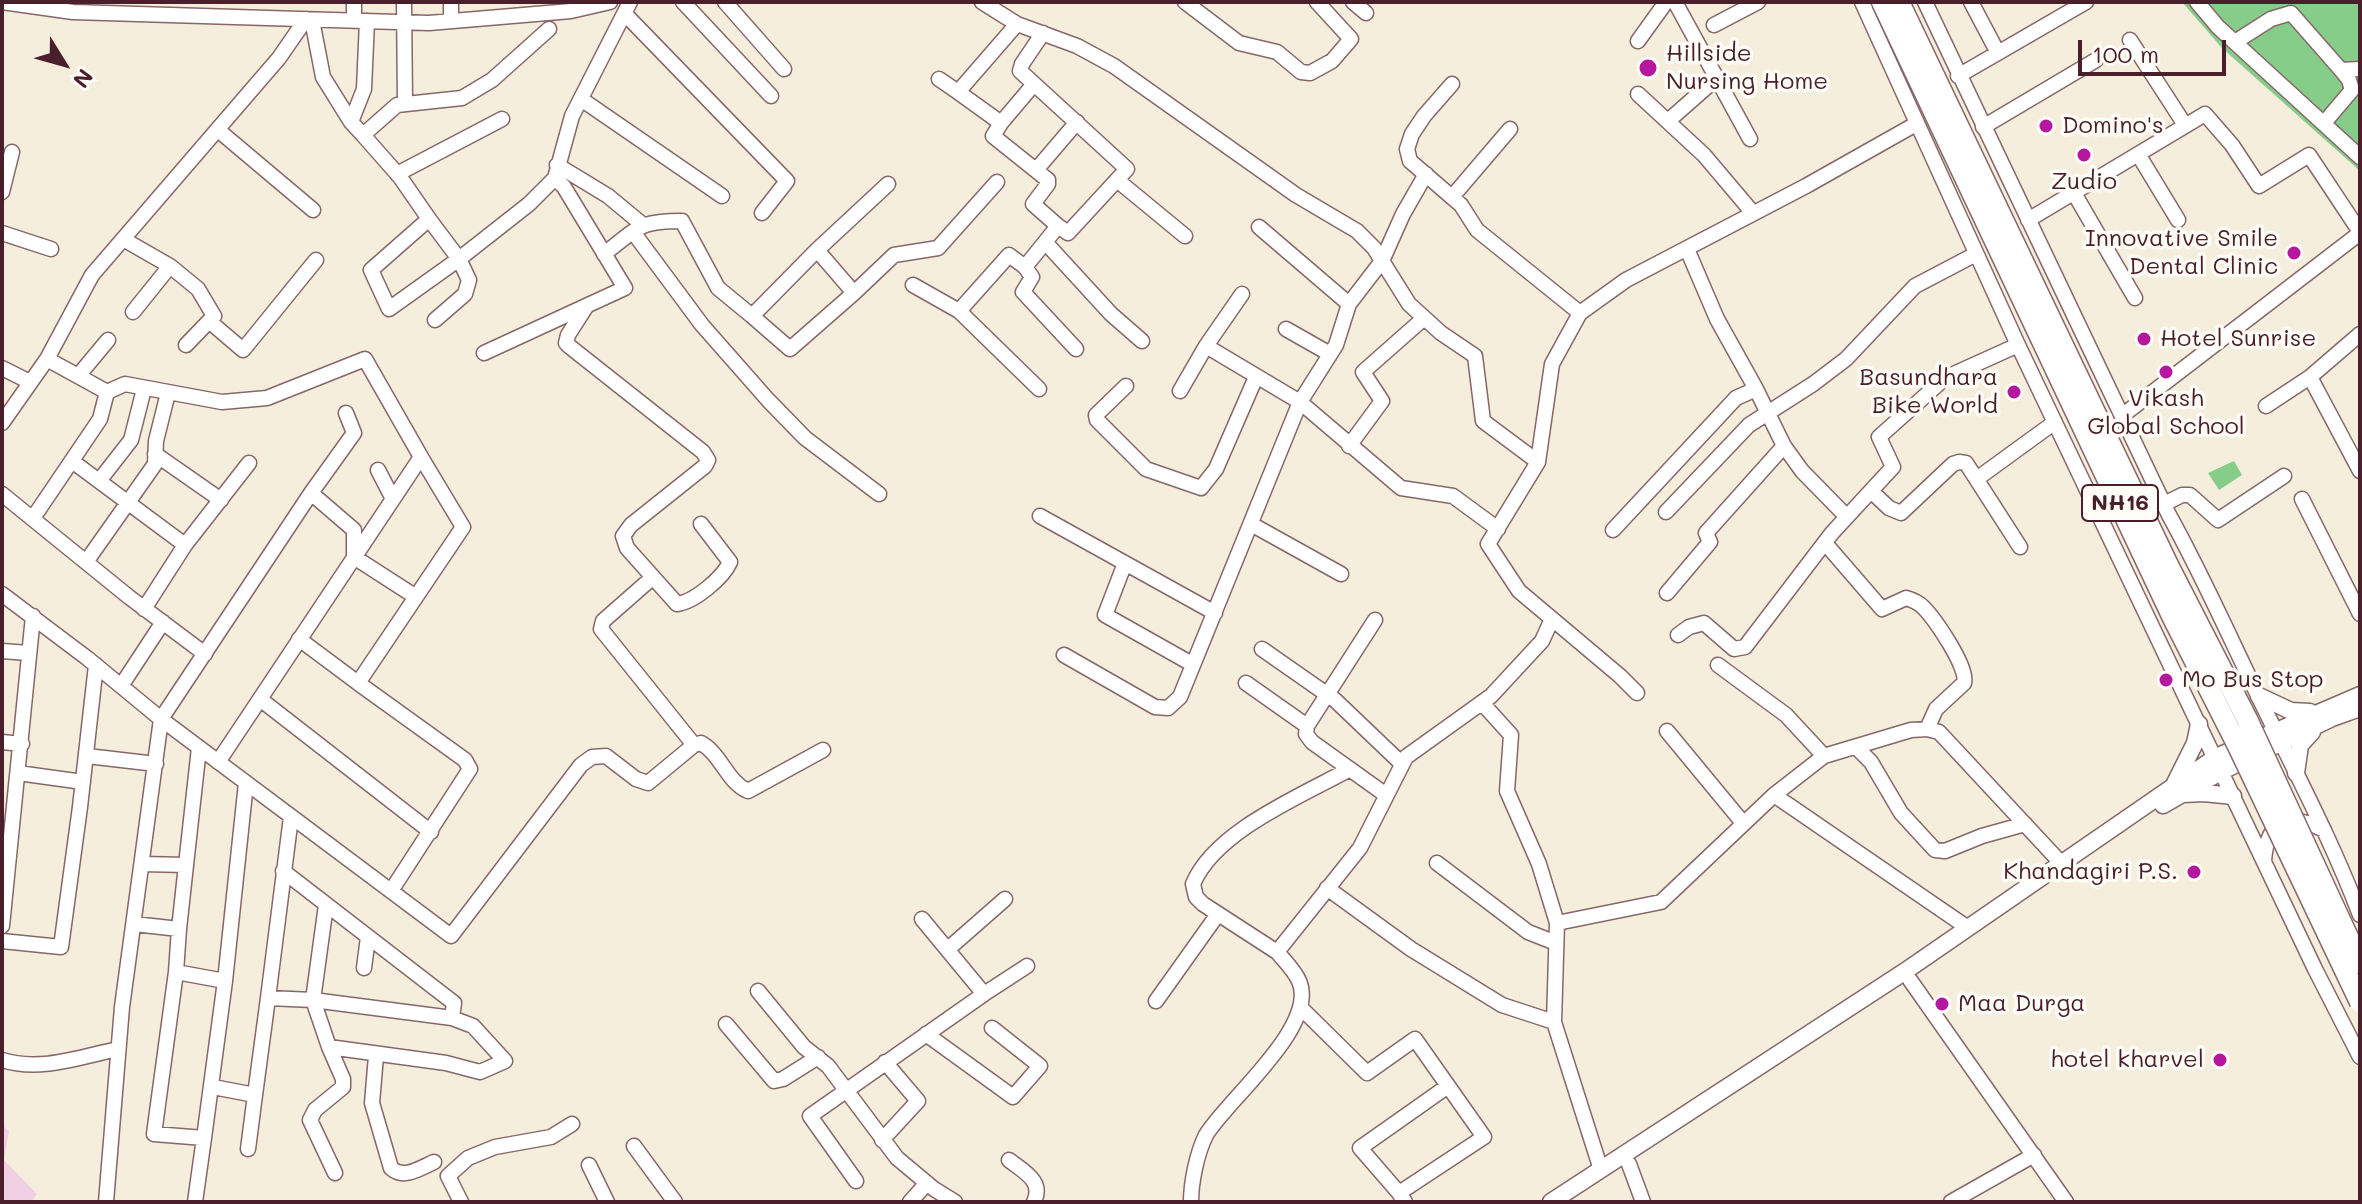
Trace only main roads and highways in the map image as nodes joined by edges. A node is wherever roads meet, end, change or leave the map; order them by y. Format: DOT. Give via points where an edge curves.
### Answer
graph roads {
  1 [pos="1882,2"];
  2 [pos="1899,2"];
  3 [pos="2360,695"];
  4 [pos="2259,696"];
  5 [pos="2360,708"];
  6 [pos="2318,718"];
  7 [pos="2199,724"];
  8 [pos="2296,773"];
  9 [pos="2178,789"];
  10 [pos="2233,796"];
  11 [pos="2088,851"];
  12 [pos="2360,963"];
  13 [pos="2360,1002"];
  14 [pos="1673,1129"];
  15 [pos="1551,1202"];
  16 [pos="1570,1202"];
  1 -- 13 [label="highway, NH16, bridge"];
  2 -- 12 [label="highway, NH16, bridge"];
  3 -- 6 [label="main road"];
  4 -- 6 [label="main road"];
  5 -- 6 [label="main road"];
  6 -- 8 [label="main road" via="2300,745"];
  6 -- 9 [label="main road"];
  7 -- 9 [label="main road"];
  9 -- 10 [label="main road"];
  9 -- 11 [label="main road"];
  11 -- 14 [label="main road" via="1910,980"];
  11 -- 14 [label="main road" via="2061,863"];
  14 -- 15 [label="main road"];
  14 -- 16 [label="main road"];
}
